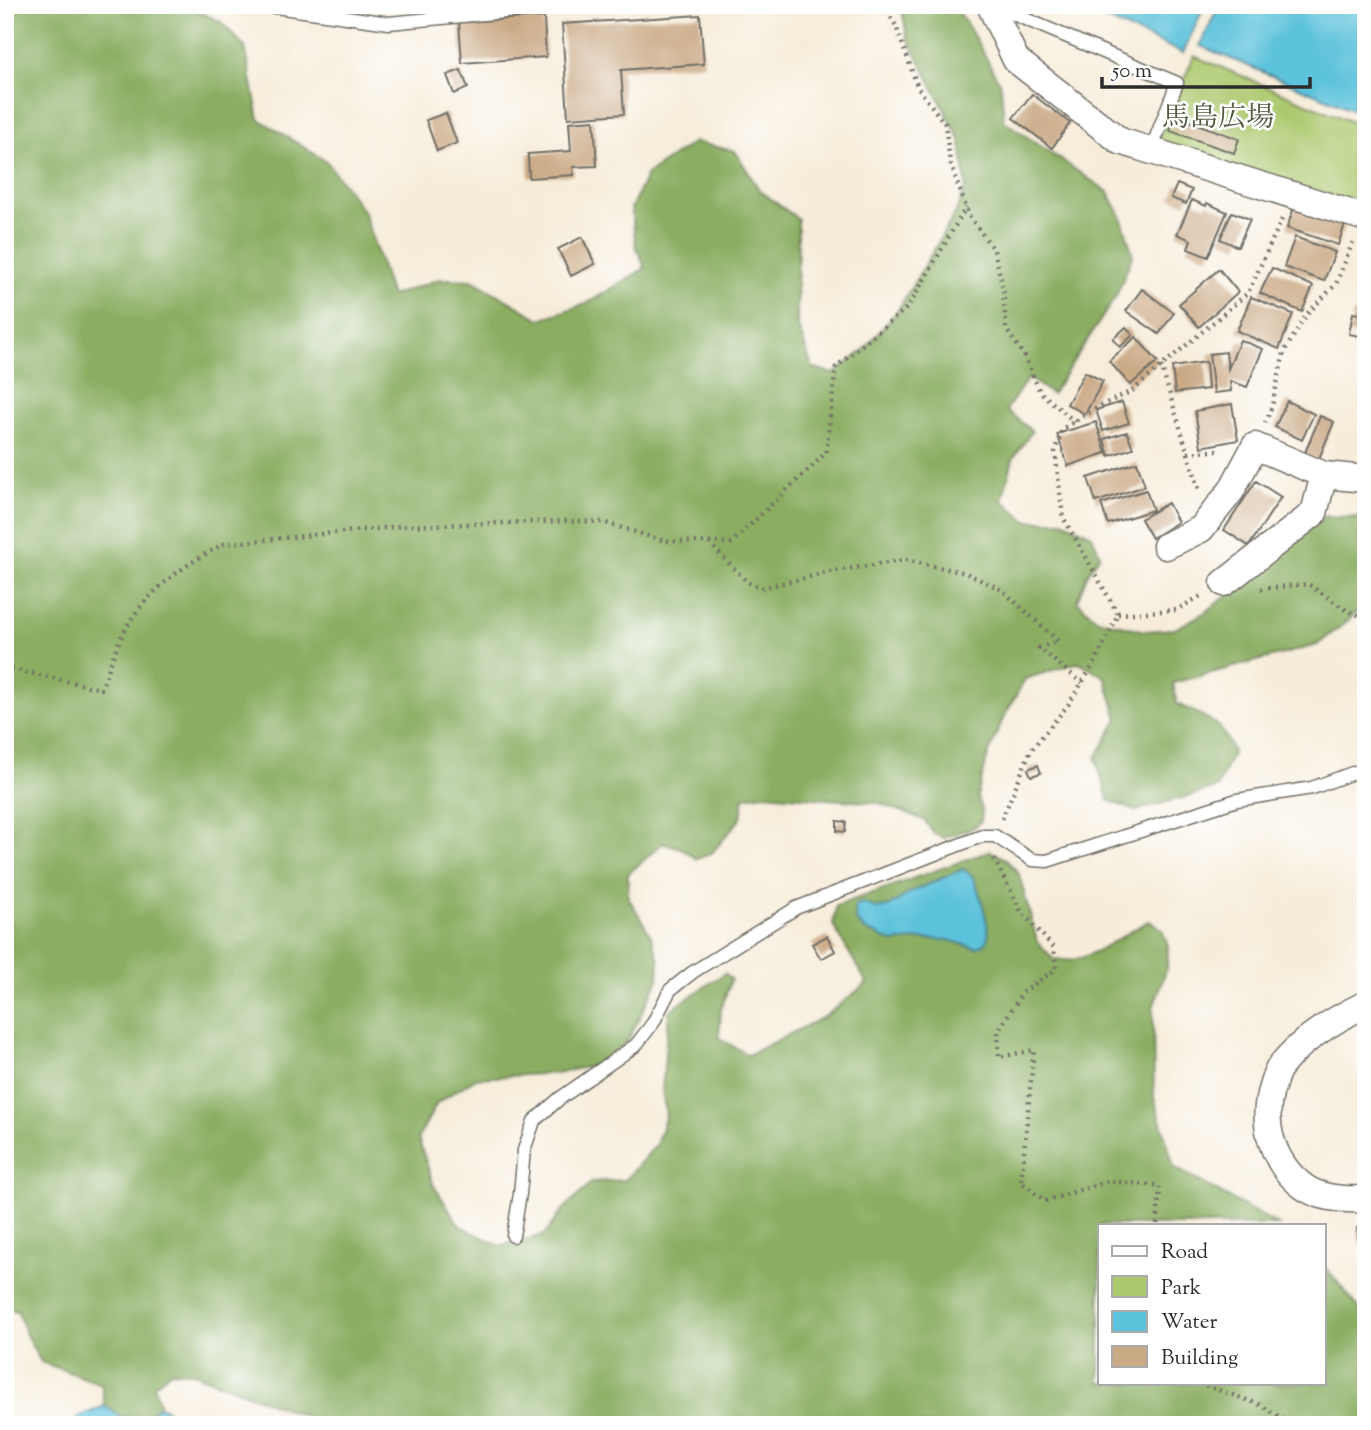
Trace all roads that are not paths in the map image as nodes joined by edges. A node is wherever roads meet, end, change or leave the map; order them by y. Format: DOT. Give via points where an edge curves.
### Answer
graph roads {
  1 [pos="261,5"];
  2 [pos="577,5"];
  3 [pos="991,5"];
  4 [pos="1151,150"];
  5 [pos="1365,215"];
  6 [pos="1324,475"];
  7 [pos="1366,479"];
  8 [pos="1166,546"];
  9 [pos="1224,583"];
  10 [pos="1366,768"];
  11 [pos="1366,1004"];
  12 [pos="1366,1199"];
  13 [pos="513,1236"];
  1 -- 2 [label="lane" via="389,23"];
  3 -- 4 [label="street" via="1016,60 1120,141"];
  3 -- 4 [label="lane" via="1177,83"];
  4 -- 5 [label="street"];
  6 -- 7 [label="street"];
  6 -- 8 [label="street" via="1255,446 1231,491 1201,529"];
  6 -- 9 [label="street" via="1314,513"];
  10 -- 13 [label="lane" via="1312,788 1237,800 1046,861 1032,860 989,836 796,908 670,990 636,1045 534,1121 524,1150"];
  11 -- 12 [label="street" via="1303,1044 1279,1069 1267,1102 1268,1133 1280,1162 1304,1187 1327,1197"];
}
